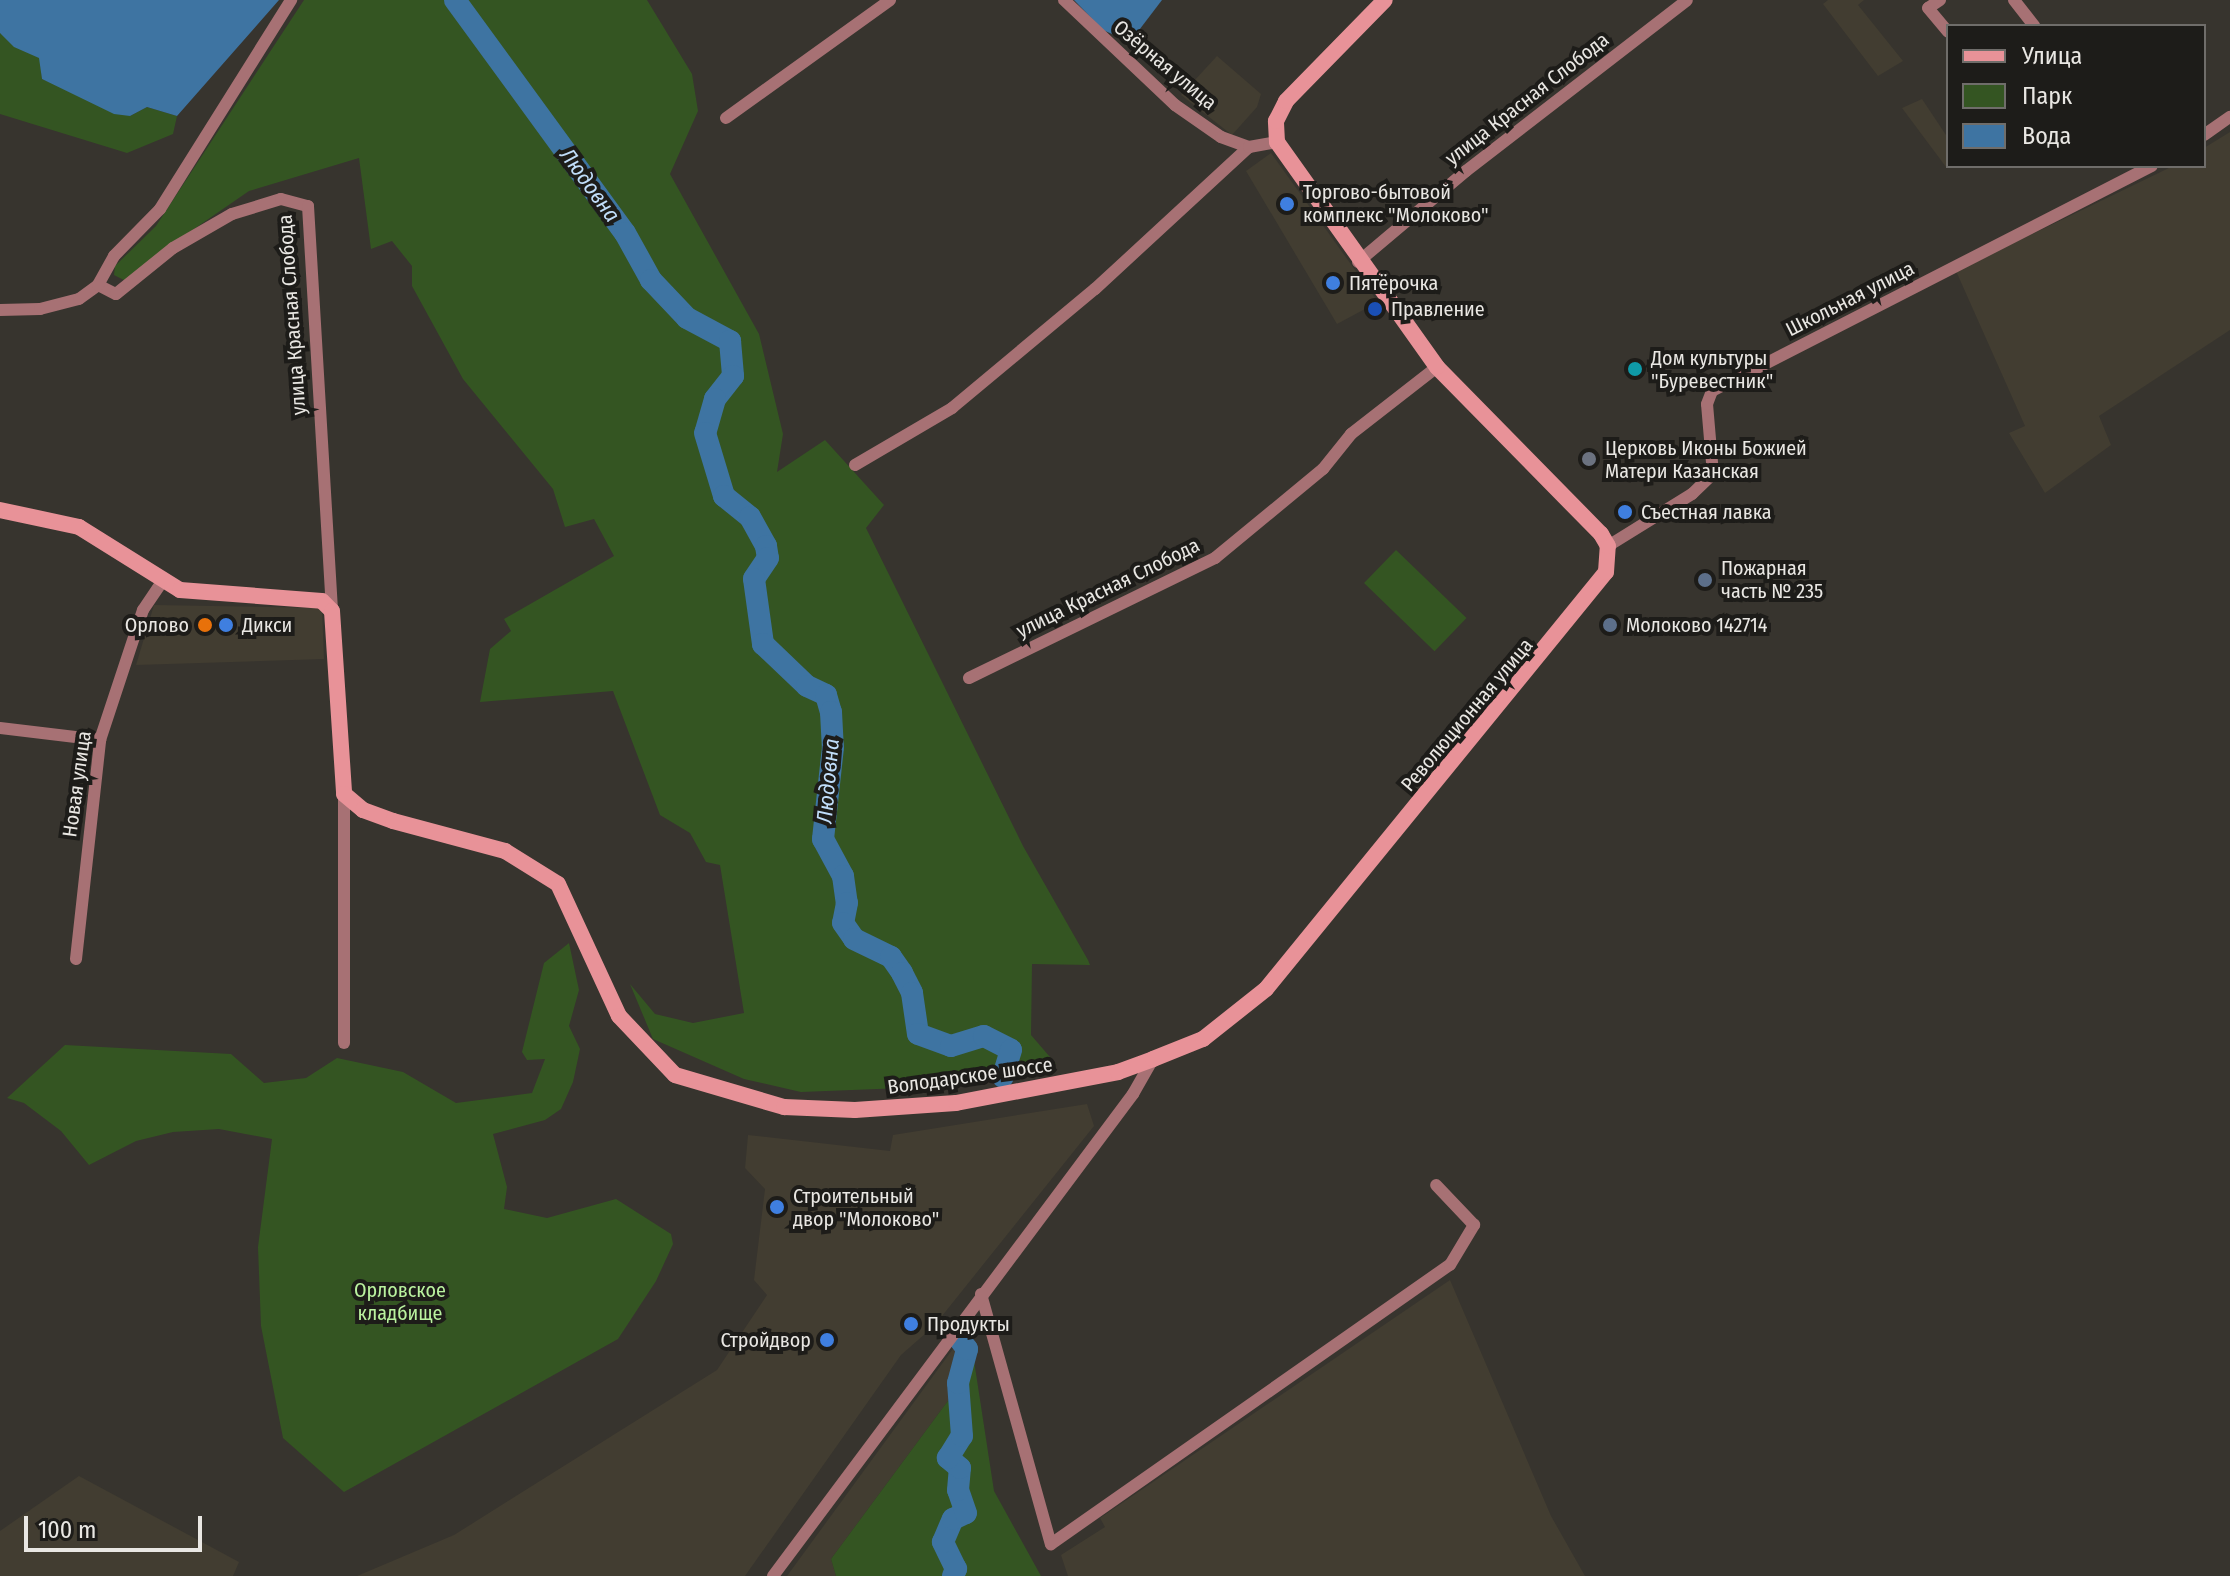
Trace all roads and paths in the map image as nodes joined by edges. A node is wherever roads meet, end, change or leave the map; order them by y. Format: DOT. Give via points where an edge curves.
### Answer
graph roads {
  1 [pos="291,0"];
  2 [pos="890,0"];
  3 [pos="1064,0"];
  4 [pos="1385,0"];
  5 [pos="1687,0"];
  6 [pos="1940,0"];
  7 [pos="2014,0"];
  8 [pos="2032,24"];
  9 [pos="1946,30"];
  10 [pos="2230,117"];
  11 [pos="726,118"];
  12 [pos="2206,134"];
  13 [pos="1277,142"];
  14 [pos="1249,147"];
  15 [pos="2148,168"];
  16 [pos="1358,262"];
  17 [pos="98,285"];
  18 [pos="0,310"];
  19 [pos="1437,367"];
  20 [pos="855,465"];
  21 [pos="0,510"];
  22 [pos="1608,546"];
  23 [pos="164,579"];
  24 [pos="332,611"];
  25 [pos="969,678"];
  26 [pos="0,728"];
  27 [pos="100,740"];
  28 [pos="344,794"];
  29 [pos="76,959"];
  30 [pos="344,1043"];
  31 [pos="1153,1059"];
  32 [pos="1436,1185"];
  33 [pos="981,1294"];
  34 [pos="773,1576"];
  1 -- 17 [label="street" via="160,209 114,256"];
  2 -- 11 [label="street"];
  3 -- 14 [label="street, Озёрная улица" via="1175,105 1221,137"];
  4 -- 13 [label="main road" via="1286,101 1276,121"];
  5 -- 16 [label="street, улица Красная Слобода"];
  6 -- 9 [label="street" via="1928,8"];
  7 -- 8 [label="street"];
  10 -- 12 [label="street"];
  13 -- 14 [label="street"];
  13 -- 16 [label="main road"];
  14 -- 20 [label="street" via="1095,289 952,408"];
  15 -- 22 [label="street, Школьная улица" via="1712,391 1707,404 1713,474 1692,494"];
  16 -- 19 [label="main road"];
  17 -- 18 [label="street" via="79,299 40,309"];
  17 -- 24 [label="street, улица Красная Слобода" via="116,294 173,248 232,214 281,199 308,206"];
  19 -- 22 [label="main road" via="1585,516"];
  19 -- 25 [label="street, улица Красная Слобода" via="1351,434 1323,469 1215,558"];
  21 -- 23 [label="main road" via="79,527"];
  22 -- 31 [label="main road, Революционная улица" via="1600,585 1266,989 1203,1039"];
  23 -- 24 [label="main road" via="203,595 313,596"];
  23 -- 27 [label="street, Новая улица" via="143,610"];
  24 -- 28 [label="main road"];
  26 -- 27 [label="street"];
  27 -- 29 [label="street, Новая улица"];
  28 -- 30 [label="street"];
  28 -- 31 [label="main road, Володарское шоссе" via="363,810 393,821 505,851 558,884 619,1016 675,1075 713,1090 784,1107 902,1108 1062,1084"];
  31 -- 33 [label="street" via="1133,1094"];
  32 -- 33 [label="street" via="1474,1225 1450,1265 1051,1544"];
  33 -- 34 [label="street"];
}
